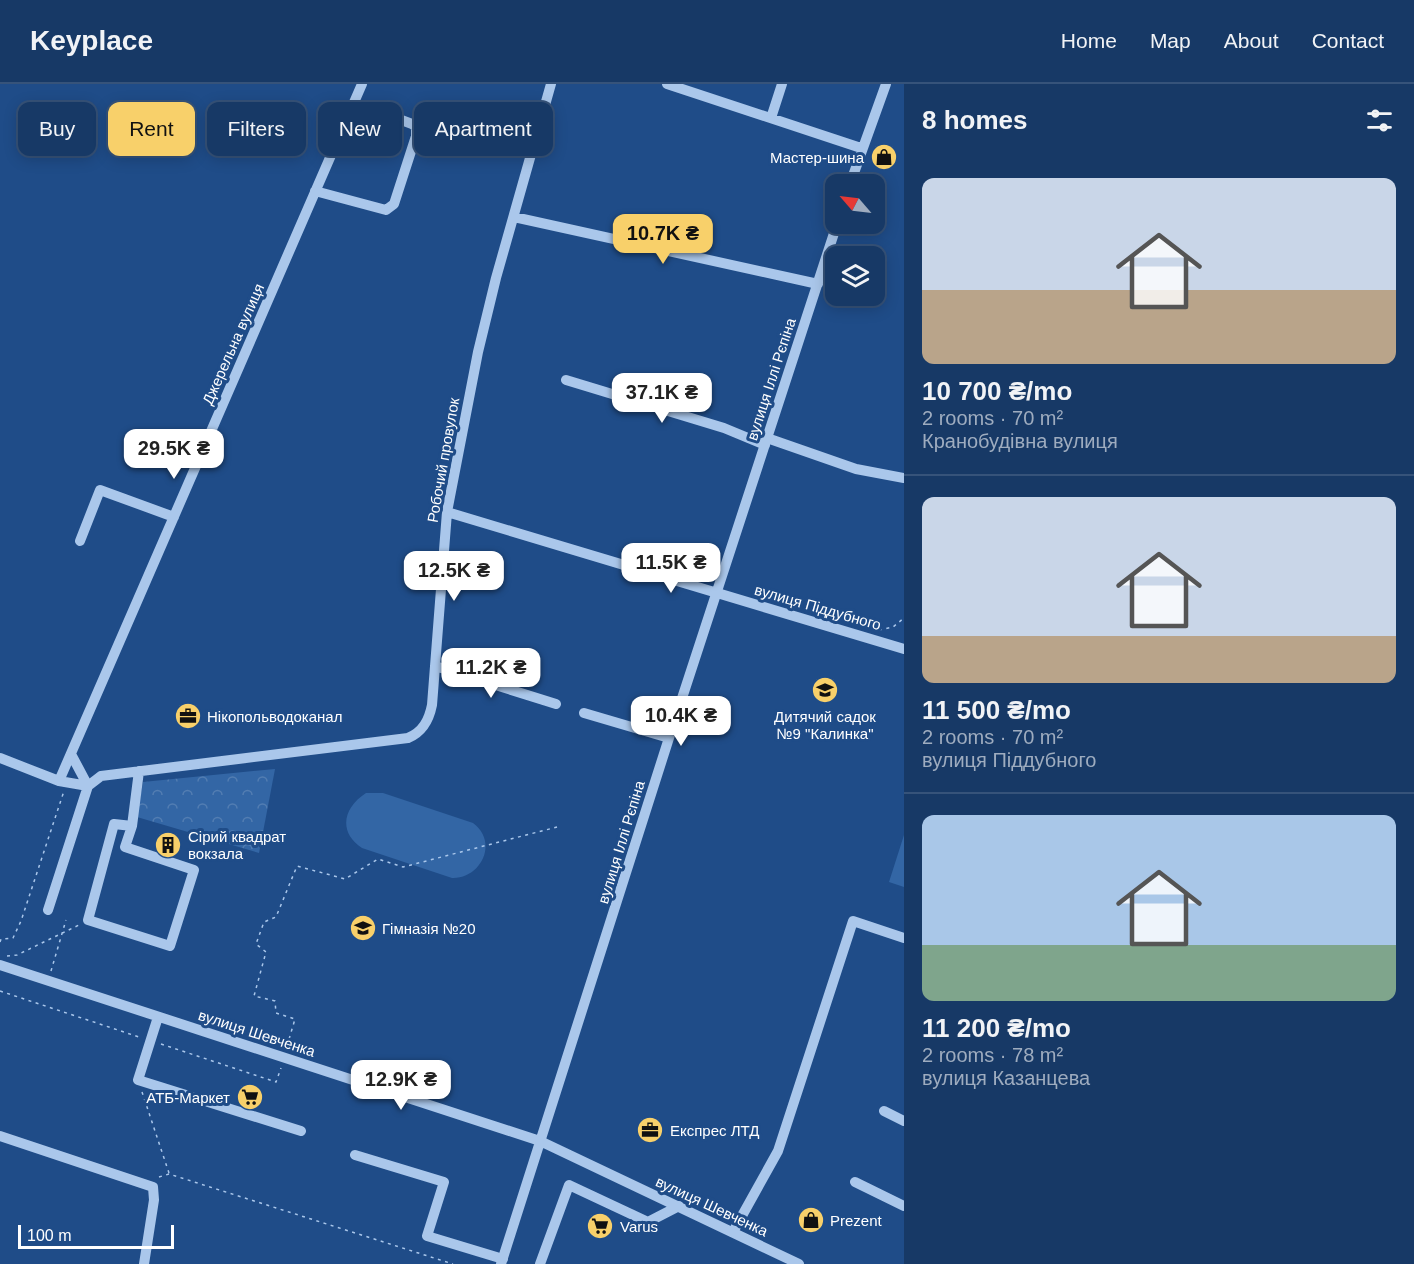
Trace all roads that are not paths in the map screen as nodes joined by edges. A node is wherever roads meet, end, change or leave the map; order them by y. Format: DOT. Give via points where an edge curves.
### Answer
graph roads {
  1 [pos="362,84"];
  2 [pos="551,84"];
  3 [pos="667,84"];
  4 [pos="782,84"];
  5 [pos="886,84"];
  6 [pos="354,102"];
  7 [pos="771,118"];
  8 [pos="402,119"];
  9 [pos="861,148"];
  10 [pos="330,156"];
  11 [pos="853,174"];
  12 [pos="315,191"];
  13 [pos="514,217"];
  14 [pos="834,234"];
  15 [pos="818,284"];
  16 [pos="566,380"];
  17 [pos="766,441"];
  18 [pos="904,478"];
  19 [pos="447,512"];
  20 [pos="174,517"];
  21 [pos="80,541"];
  22 [pos="718,594"];
  23 [pos="904,649"];
  24 [pos="435,666"];
  25 [pos="556,704"];
  26 [pos="584,713"];
  27 [pos="669,738"];
  28 [pos="71,754"];
  29 [pos="0,758"];
  30 [pos="139,771"];
  31 [pos="63,782"];
  32 [pos="88,786"];
  33 [pos="132,826"];
  34 [pos="48,910"];
  35 [pos="904,938"];
  36 [pos="0,965"];
  37 [pos="158,1017"];
  38 [pos="884,1111"];
  39 [pos="904,1121"];
  40 [pos="301,1131"];
  41 [pos="0,1136"];
  42 [pos="540,1141"];
  43 [pos="355,1155"];
  44 [pos="855,1182"];
  45 [pos="679,1206"];
  46 [pos="904,1206"];
  47 [pos="733,1232"];
  48 [pos="502,1261"];
  49 [pos="144,1264"];
  50 [pos="540,1264"];
  51 [pos="800,1264"];
  1 -- 6 [label="street, Джерельна вулиця"];
  2 -- 13 [label="street, Робочий провулок"];
  3 -- 7 [label="street"];
  4 -- 7 [label="street"];
  5 -- 9 [label="street"];
  7 -- 9 [label="street"];
  8 -- 12 [label="street" via="412,123 416,136 394,204 386,210"];
  9 -- 11 [label="street"];
  10 -- 12 [label="street, Джерельна вулиця"];
  12 -- 20 [label="street, Джерельна вулиця"];
  13 -- 15 [label="street"];
  13 -- 19 [label="street, Робочий провулок" via="478,352"];
  14 -- 15 [label="street, вулиця Іллі Рєпіна"];
  15 -- 17 [label="street, вулиця Іллі Рєпіна"];
  16 -- 17 [label="street"];
  17 -- 18 [label="street" via="856,469"];
  17 -- 22 [label="street, вулиця Іллі Рєпіна"];
  19 -- 22 [label="street, вулиця Піддубного"];
  19 -- 24 [label="street, Робочий провулок"];
  20 -- 21 [label="street" via="100,490"];
  20 -- 28 [label="street, Джерельна вулиця"];
  22 -- 23 [label="street, вулиця Піддубного"];
  22 -- 27 [label="street, вулиця Іллі Рєпіна"];
  24 -- 25 [label="street"];
  24 -- 30 [label="street, Робочий провулок" via="430,719 408,738"];
  26 -- 27 [label="street"];
  27 -- 42 [label="street, вулиця Іллі Рєпіна"];
  28 -- 31 [label="street, Джерельна вулиця"];
  28 -- 32 [label="street"];
  29 -- 31 [label="street"];
  30 -- 32 [label="street, Робочий провулок" via="102,776"];
  30 -- 33 [label="street"];
  31 -- 32 [label="street"];
  32 -- 34 [label="street"];
  33 -- 33 [label="street" via="125,847 194,870 170,946 88,921 114,824"];
  35 -- 47 [label="street" via="853,921 778,1151"];
  36 -- 37 [label="street, вулиця Шевченка"];
  37 -- 40 [label="street" via="138,1080"];
  37 -- 42 [label="street, вулиця Шевченка"];
  38 -- 39 [label="street"];
  41 -- 49 [label="street" via="153,1187"];
  42 -- 45 [label="street, вулиця Шевченка"];
  42 -- 48 [label="street, вулиця Іллі Рєпіна"];
  43 -- 48 [label="street" via="444,1182 428,1236"];
  44 -- 46 [label="street"];
  45 -- 47 [label="street, вулиця Шевченка"];
  45 -- 50 [label="street" via="648,1222 569,1185"];
  47 -- 51 [label="street, вулиця Шевченка"];
}
